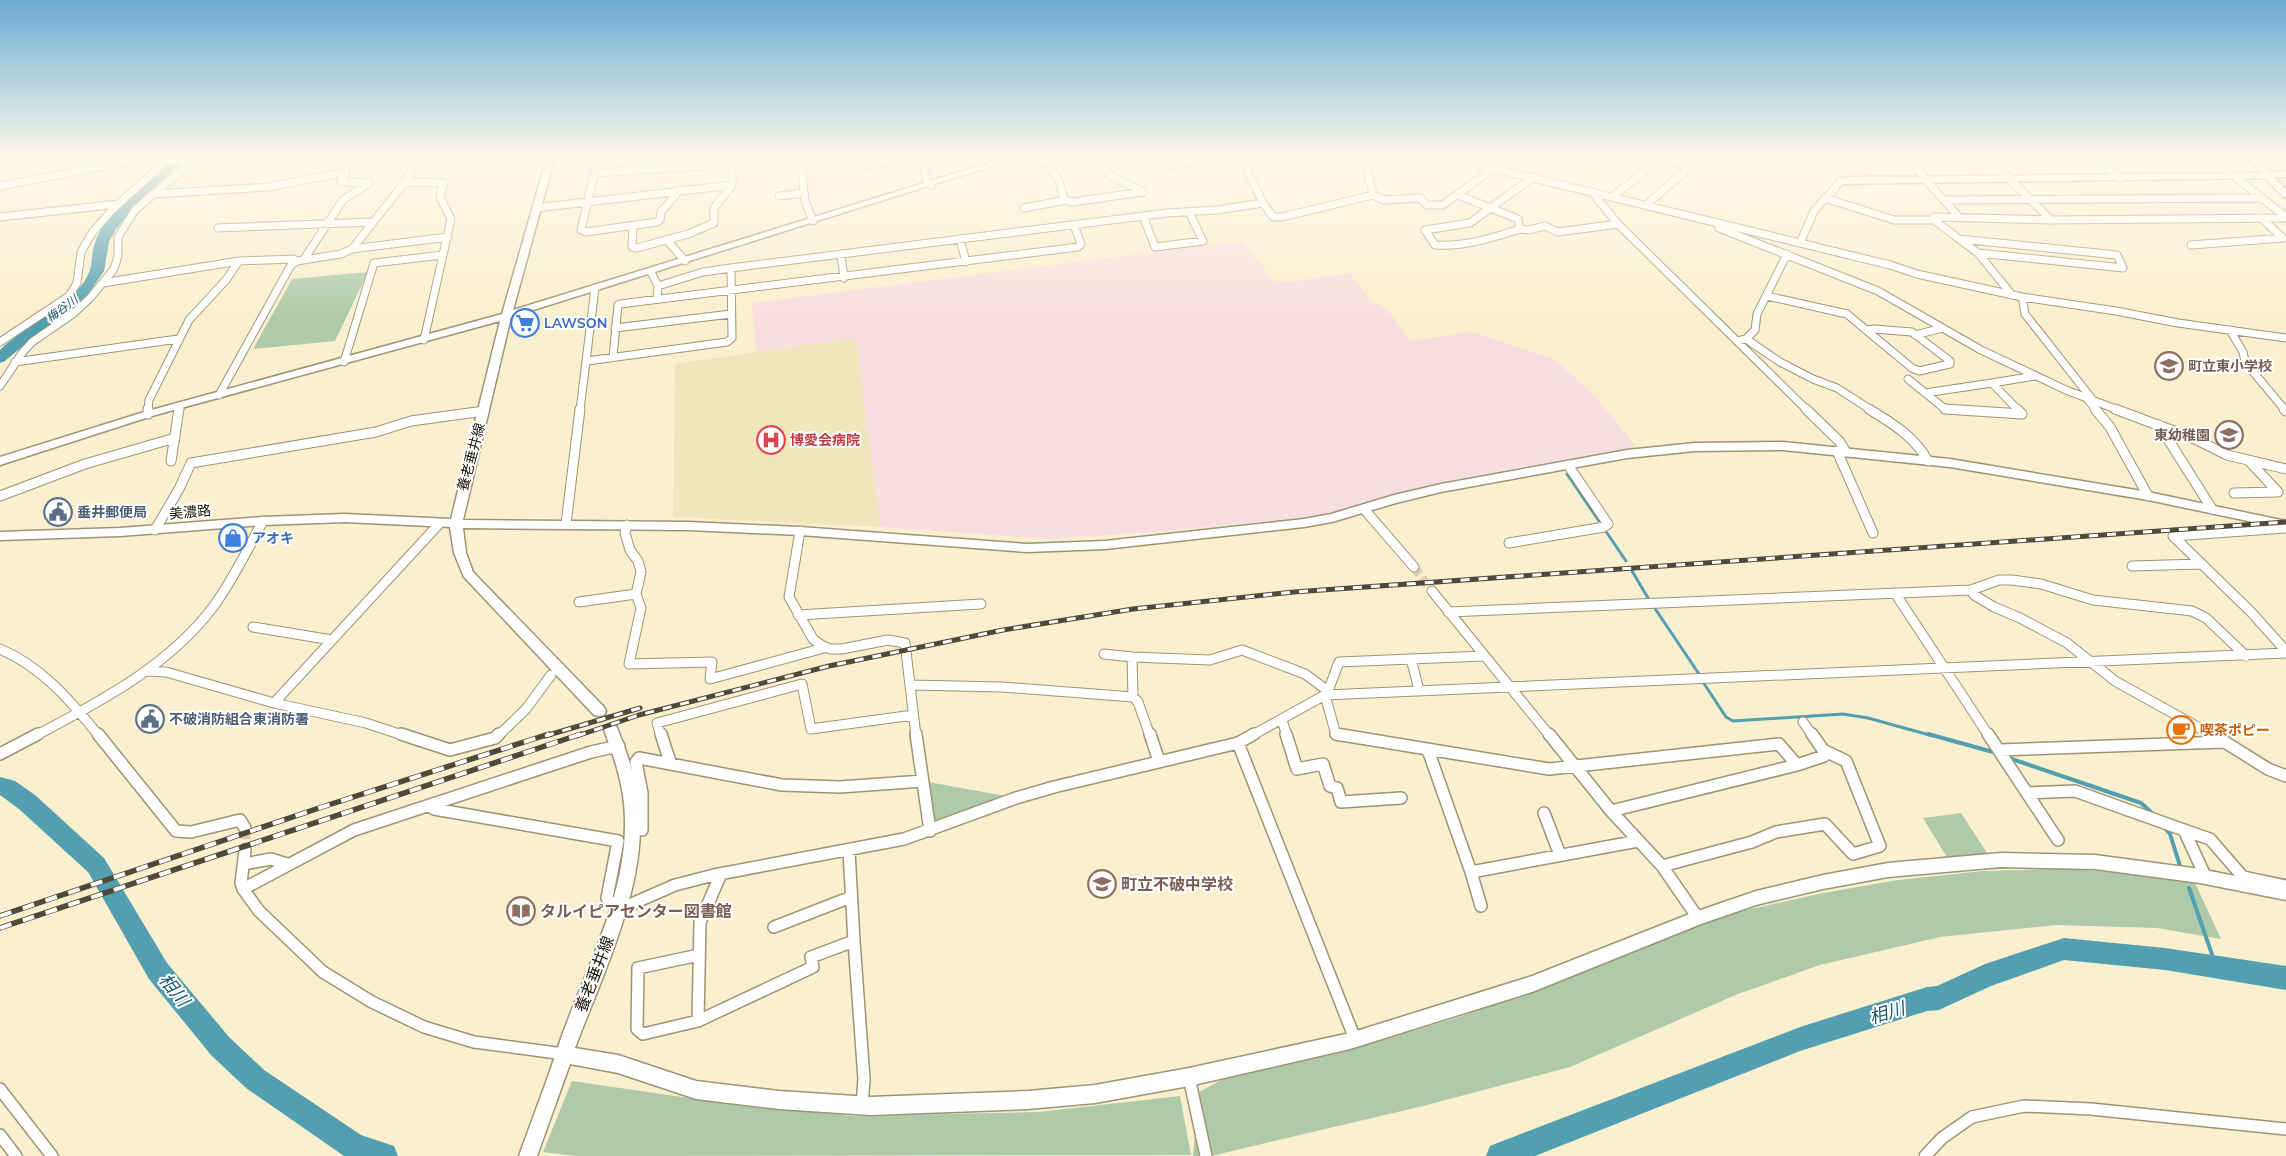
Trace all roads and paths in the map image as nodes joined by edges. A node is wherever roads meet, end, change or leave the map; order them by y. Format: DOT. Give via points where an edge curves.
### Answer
graph roads {
  1 [pos="55,211"];
  2 [pos="112,211"];
  3 [pos="134,211"];
  4 [pos="335,211"];
  5 [pos="381,211"];
  6 [pos="448,211"];
  7 [pos="535,211"];
  8 [pos="586,211"];
  9 [pos="661,211"];
  10 [pos="714,211"];
  11 [pos="809,211"];
  12 [pos="846,211"];
  13 [pos="1197,211"];
  14 [pos="1269,211"];
  15 [pos="1307,211"];
  16 [pos="1486,211"];
  17 [pos="1498,211"];
  18 [pos="1607,211"];
  19 [pos="1670,211"];
  20 [pos="1814,211"];
  21 [pos="1865,211"];
  22 [pos="1954,211"];
  23 [pos="2041,211"];
  24 [pos="1188,212"];
  25 [pos="1142,216"];
  26 [pos="1958,216"];
  27 [pos="0,217"];
  28 [pos="1698,218"];
  29 [pos="2261,218"];
  30 [pos="2286,218"];
  31 [pos="1934,220"];
  32 [pos="2051,220"];
  33 [pos="813,221"];
  34 [pos="372,222"];
  35 [pos="326,224"];
  36 [pos="1618,224"];
  37 [pos="1074,225"];
  38 [pos="633,226"];
  39 [pos="218,228"];
  40 [pos="1520,229"];
  41 [pos="448,238"];
  42 [pos="960,239"];
  43 [pos="1959,239"];
  44 [pos="667,240"];
  45 [pos="1800,243"];
  46 [pos="2191,245"];
  47 [pos="352,249"];
  48 [pos="1978,253"];
  49 [pos="842,254"];
  50 [pos="1787,254"];
  51 [pos="443,255"];
  52 [pos="301,260"];
  53 [pos="239,261"];
  54 [pos="685,261"];
  55 [pos="966,262"];
  56 [pos="731,268"];
  57 [pos="651,272"];
  58 [pos="844,278"];
  59 [pos="104,283"];
  60 [pos="658,286"];
  61 [pos="595,288"];
  62 [pos="730,291"];
  63 [pos="2012,295"];
  64 [pos="1767,296"];
  65 [pos="2022,297"];
  66 [pos="657,299"];
  67 [pos="731,314"];
  68 [pos="508,315"];
  69 [pos="616,328"];
  70 [pos="1943,328"];
  71 [pos="1866,330"];
  72 [pos="2230,330"];
  73 [pos="1915,334"];
  74 [pos="2286,338"];
  75 [pos="178,339"];
  76 [pos="1746,339"];
  77 [pos="424,340"];
  78 [pos="1,341"];
  79 [pos="1737,341"];
  80 [pos="613,357"];
  81 [pos="587,361"];
  82 [pos="15,362"];
  83 [pos="344,362"];
  84 [pos="2035,376"];
  85 [pos="1908,380"];
  86 [pos="1992,383"];
  87 [pos="0,386"];
  88 [pos="1925,393"];
  89 [pos="219,395"];
  90 [pos="2089,398"];
  91 [pos="179,406"];
  92 [pos="484,411"];
  93 [pos="2286,411"];
  94 [pos="148,414"];
  95 [pos="2159,425"];
  96 [pos="175,438"];
  97 [pos="1841,452"];
  98 [pos="2249,460"];
  99 [pos="0,461"];
  100 [pos="171,461"];
  101 [pos="1928,461"];
  102 [pos="1568,465"];
  103 [pos="2286,469"];
  104 [pos="2234,493"];
  105 [pos="0,496"];
  106 [pos="2148,496"];
  107 [pos="1364,509"];
  108 [pos="2212,509"];
  109 [pos="263,520"];
  110 [pos="439,524"];
  111 [pos="456,524"];
  112 [pos="566,524"];
  113 [pos="627,525"];
  114 [pos="2286,527"];
  115 [pos="155,530"];
  116 [pos="800,531"];
  117 [pos="1873,533"];
  118 [pos="0,536"];
  119 [pos="1508,543"];
  120 [pos="2202,564"];
  121 [pos="2132,566"];
  122 [pos="1414,567"];
  123 [pos="1971,590"];
  124 [pos="1432,591"];
  125 [pos="1895,593"];
  126 [pos="636,594"];
  127 [pos="579,602"];
  128 [pos="981,604"];
  129 [pos="1448,612"];
  130 [pos="798,616"];
  131 [pos="253,627"];
  132 [pos="332,640"];
  133 [pos="824,648"];
  134 [pos="0,649"];
  135 [pos="2286,652"];
  136 [pos="1104,654"];
  137 [pos="1484,656"];
  138 [pos="2246,656"];
  139 [pos="1132,657"];
  140 [pos="1411,659"];
  141 [pos="2088,662"];
  142 [pos="1943,667"];
  143 [pos="146,671"];
  144 [pos="550,676"];
  145 [pos="910,685"];
  146 [pos="1508,686"];
  147 [pos="1418,690"];
  148 [pos="1326,693"];
  149 [pos="1133,697"];
  150 [pos="274,703"];
  151 [pos="599,711"];
  152 [pos="76,714"];
  153 [pos="913,715"];
  154 [pos="1282,720"];
  155 [pos="1803,722"];
  156 [pos="611,730"];
  157 [pos="2224,742"];
  158 [pos="1238,743"];
  159 [pos="619,746"];
  160 [pos="1428,750"];
  161 [pos="1823,750"];
  162 [pos="2000,750"];
  163 [pos="0,754"];
  164 [pos="670,762"];
  165 [pos="1159,762"];
  166 [pos="1797,765"];
  167 [pos="1574,766"];
  168 [pos="2286,776"];
  169 [pos="923,780"];
  170 [pos="2028,793"];
  171 [pos="1401,798"];
  172 [pos="429,806"];
  173 [pos="1611,811"];
  174 [pos="1544,813"];
  175 [pos="245,828"];
  176 [pos="642,830"];
  177 [pos="2184,830"];
  178 [pos="930,831"];
  179 [pos="2058,840"];
  180 [pos="1638,841"];
  181 [pos="245,850"];
  182 [pos="849,851"];
  183 [pos="1560,855"];
  184 [pos="244,864"];
  185 [pos="287,864"];
  186 [pos="1662,866"];
  187 [pos="1471,872"];
  188 [pos="721,874"];
  189 [pos="2206,878"];
  190 [pos="2286,886"];
  191 [pos="243,889"];
  192 [pos="2286,893"];
  193 [pos="851,897"];
  194 [pos="1481,906"];
  195 [pos="618,910"];
  196 [pos="1698,918"];
  197 [pos="774,927"];
  198 [pos="854,941"];
  199 [pos="699,955"];
  200 [pos="698,1021"];
  201 [pos="1355,1039"];
  202 [pos="564,1054"];
  203 [pos="1191,1084"];
  204 [pos="0,1089"];
  205 [pos="862,1106"];
  206 [pos="2286,1129"];
  207 [pos="0,1135"];
  208 [pos="16,1156"];
  209 [pos="52,1156"];
  210 [pos="528,1156"];
  211 [pos="1206,1156"];
  212 [pos="1925,1156"];
  1 -- 27 [label="street"];
  2 -- 78 [label="street" via="82,248 78,286 69,296"];
  3 -- 59 [label="street" via="118,236 118,256"];
  4 -- 35 [label="street"];
  5 -- 34 [label="street"];
  6 -- 41 [label="street" via="451,219"];
  7 -- 68 [label="street, 養老垂井線"];
  8 -- 38 [label="street" via="581,230 586,232"];
  9 -- 38 [label="street" via="660,220"];
  10 -- 44 [label="street" via="714,223"];
  11 -- 33 [label="street"];
  12 -- 33 [label="street"];
  13 -- 24 [label="street"];
  14 -- 15 [label="street" via="1273,217"];
  16 -- 40 [label="street" via="1470,223 1425,230 1436,245 1443,247"];
  17 -- 40 [label="street" via="1518,219"];
  18 -- 36 [label="street"];
  19 -- 28 [label="street"];
  20 -- 45 [label="street"];
  21 -- 31 [label="street" via="1894,220"];
  22 -- 26 [label="street"];
  23 -- 32 [label="street"];
  24 -- 25 [label="street"];
  24 -- 25 [label="street" via="1203,242 1155,247"];
  25 -- 37 [label="street"];
  26 -- 31 [label="street" via="1938,216"];
  26 -- 32 [label="street"];
  28 -- 45 [label="street"];
  28 -- 50 [label="street"];
  29 -- 30 [label="street"];
  29 -- 32 [label="street"];
  29 -- 46 [label="street" via="2283,238"];
  31 -- 43 [label="street"];
  33 -- 54 [label="street"];
  34 -- 35 [label="street"];
  34 -- 47 [label="street"];
  35 -- 39 [label="street"];
  35 -- 52 [label="street"];
  36 -- 40 [label="street" via="1558,232 1545,226"];
  36 -- 79 [label="street"];
  37 -- 42 [label="street"];
  37 -- 55 [label="street" via="1081,244 1078,247"];
  38 -- 44 [label="street" via="632,247"];
  41 -- 47 [label="street"];
  41 -- 51 [label="street"];
  42 -- 49 [label="street"];
  42 -- 55 [label="street"];
  43 -- 48 [label="street"];
  43 -- 48 [label="street" via="2117,254 2123,268"];
  44 -- 54 [label="street"];
  45 -- 63 [label="street"];
  47 -- 52 [label="street" via="342,254"];
  48 -- 63 [label="street"];
  49 -- 56 [label="street"];
  49 -- 58 [label="street"];
  50 -- 64 [label="street"];
  50 -- 70 [label="street" via="1878,291"];
  51 -- 77 [label="street"];
  51 -- 83 [label="street" via="374,263"];
  52 -- 53 [label="street"];
  52 -- 89 [label="street" via="291,265"];
  53 -- 59 [label="street"];
  53 -- 75 [label="street" via="189,320"];
  54 -- 57 [label="street"];
  55 -- 58 [label="street"];
  56 -- 60 [label="street" via="703,272"];
  56 -- 62 [label="street"];
  57 -- 60 [label="street"];
  57 -- 61 [label="street"];
  58 -- 62 [label="street"];
  59 -- 82 [label="street" via="74,312 32,342"];
  60 -- 66 [label="street"];
  61 -- 68 [label="street"];
  61 -- 81 [label="street"];
  62 -- 66 [label="street"];
  62 -- 67 [label="street"];
  63 -- 65 [label="street"];
  64 -- 71 [label="street" via="1847,314"];
  64 -- 76 [label="street" via="1759,307 1755,330"];
  65 -- 72 [label="street"];
  65 -- 90 [label="street" via="2025,314"];
  66 -- 69 [label="street" via="618,305"];
  67 -- 69 [label="street"];
  67 -- 80 [label="street" via="732,338 726,342"];
  68 -- 77 [label="street"];
  68 -- 92 [label="street, 養老垂井線"];
  69 -- 80 [label="street"];
  70 -- 73 [label="street"];
  70 -- 84 [label="street"];
  71 -- 73 [label="street" via="1874,328"];
  71 -- 73 [label="street" via="1919,371 1950,364"];
  72 -- 74 [label="street"];
  72 -- 93 [label="street" via="2244,352 2245,362"];
  75 -- 82 [label="street"];
  75 -- 94 [label="street" via="149,400"];
  76 -- 79 [label="street"];
  76 -- 101 [label="street" via="1780,362 1836,388 1897,427 1919,445"];
  77 -- 83 [label="street"];
  79 -- 97 [label="street" via="1840,442"];
  80 -- 81 [label="street"];
  81 -- 112 [label="street"];
  82 -- 87 [label="street"];
  83 -- 89 [label="street"];
  84 -- 86 [label="street"];
  84 -- 90 [label="street"];
  85 -- 88 [label="street"];
  86 -- 88 [label="street"];
  86 -- 88 [label="street" via="2022,414 1945,409"];
  89 -- 91 [label="street"];
  90 -- 95 [label="street"];
  90 -- 106 [label="street" via="2110,427"];
  91 -- 94 [label="street"];
  91 -- 96 [label="street"];
  92 -- 111 [label="street, 養老垂井線"];
  92 -- 115 [label="street" via="410,420 376,432 191,463"];
  94 -- 99 [label="street"];
  95 -- 98 [label="street" via="2227,455"];
  95 -- 108 [label="street"];
  96 -- 100 [label="street"];
  96 -- 105 [label="street" via="85,464"];
  97 -- 101 [label="street, 美濃路"];
  97 -- 102 [label="street, 美濃路" via="1783,446 1695,447 1627,454"];
  97 -- 117 [label="street"];
  98 -- 103 [label="street"];
  98 -- 104 [label="street" via="2278,492"];
  101 -- 106 [label="street, 美濃路"];
  102 -- 107 [label="street, 美濃路" via="1441,488"];
  102 -- 119 [label="street" via="1608,524"];
  106 -- 108 [label="street, 美濃路"];
  107 -- 116 [label="street, 美濃路" via="1304,523 1146,542 1068,547 974,545"];
  107 -- 122 [label="street"];
  108 -- 114 [label="street, 美濃路"];
  109 -- 110 [label="street, 美濃路" via="345,518"];
  109 -- 115 [label="street, 美濃路"];
  109 -- 143 [label="street" via="223,592 205,617"];
  110 -- 111 [label="street, 美濃路"];
  110 -- 132 [label="street"];
  111 -- 112 [label="street, 美濃路"];
  111 -- 151 [label="street, 養老垂井線" via="460,553 468,574"];
  112 -- 113 [label="street, 美濃路"];
  113 -- 116 [label="street, 美濃路"];
  113 -- 126 [label="street" via="625,533 630,550 641,572"];
  114 -- 120 [label="street" via="2173,536"];
  115 -- 118 [label="street, 美濃路"];
  116 -- 130 [label="street" via="789,597"];
  120 -- 121 [label="street"];
  120 -- 135 [label="street"];
  123 -- 125 [label="street"];
  123 -- 138 [label="street" via="1999,580 2012,580 2041,584 2100,601 2192,611 2206,618"];
  123 -- 141 [label="street" via="1994,607 2067,643"];
  124 -- 129 [label="street"];
  125 -- 129 [label="street"];
  125 -- 142 [label="street"];
  126 -- 127 [label="street"];
  126 -- 133 [label="street" via="641,608 629,664 712,662 710,679"];
  128 -- 130 [label="street"];
  129 -- 137 [label="street"];
  130 -- 133 [label="street" via="815,642"];
  131 -- 132 [label="street"];
  132 -- 150 [label="street"];
  133 -- 145 [label="street" via="836,651 901,640 905,643"];
  134 -- 152 [label="street" via="34,667"];
  135 -- 138 [label="street"];
  136 -- 139 [label="street"];
  137 -- 140 [label="street"];
  137 -- 146 [label="street"];
  138 -- 141 [label="street"];
  139 -- 148 [label="street" via="1210,660 1242,650 1306,674"];
  139 -- 149 [label="street"];
  140 -- 147 [label="street"];
  140 -- 148 [label="street" via="1339,662"];
  141 -- 142 [label="street"];
  141 -- 157 [label="street" via="2115,681"];
  142 -- 146 [label="street"];
  142 -- 162 [label="street"];
  143 -- 150 [label="street" via="166,672"];
  143 -- 152 [label="street"];
  144 -- 150 [label="street" via="526,709 495,738 450,750 366,723"];
  145 -- 149 [label="street" via="1002,687"];
  145 -- 153 [label="street"];
  146 -- 147 [label="street"];
  146 -- 167 [label="street"];
  147 -- 148 [label="street"];
  148 -- 154 [label="street"];
  148 -- 160 [label="street" via="1336,736"];
  149 -- 165 [label="street" via="1138,702"];
  152 -- 163 [label="street"];
  152 -- 175 [label="street" via="176,831 184,834 229,820 240,820"];
  153 -- 164 [label="street" via="812,729 802,684 657,723"];
  153 -- 169 [label="street"];
  154 -- 158 [label="street"];
  154 -- 171 [label="street" via="1297,769 1323,764 1330,786 1337,788 1341,802"];
  155 -- 161 [label="street"];
  156 -- 159 [label="street, 養老垂井線"];
  157 -- 162 [label="street"];
  157 -- 168 [label="street"];
  158 -- 165 [label="street"];
  158 -- 201 [label="street"];
  159 -- 172 [label="street" via="591,752"];
  159 -- 195 [label="street, 養老垂井線" via="630,784 633,828"];
  160 -- 167 [label="street" via="1549,769"];
  160 -- 187 [label="street"];
  161 -- 166 [label="street" via="1824,756"];
  161 -- 186 [label="street" via="1846,761 1880,846 1853,854 1825,824 1776,832 1752,842"];
  162 -- 170 [label="street"];
  164 -- 169 [label="street" via="782,784 840,787"];
  164 -- 176 [label="street" via="639,758 636,762 642,793"];
  165 -- 178 [label="street" via="1016,798"];
  166 -- 167 [label="street" via="1779,744"];
  166 -- 173 [label="street"];
  167 -- 173 [label="street"];
  169 -- 178 [label="street"];
  170 -- 177 [label="street" via="2075,791"];
  170 -- 179 [label="street"];
  172 -- 185 [label="street" via="354,830"];
  172 -- 195 [label="street" via="618,842 607,898"];
  173 -- 180 [label="street"];
  174 -- 183 [label="street"];
  177 -- 189 [label="street"];
  177 -- 190 [label="street" via="2210,839 2242,877"];
  178 -- 182 [label="street"];
  180 -- 183 [label="street"];
  180 -- 186 [label="street"];
  181 -- 184 [label="street"];
  182 -- 188 [label="street"];
  182 -- 193 [label="street"];
  183 -- 187 [label="street"];
  184 -- 185 [label="street" via="257,859 282,860"];
  184 -- 191 [label="street"];
  185 -- 191 [label="street"];
  186 -- 196 [label="street"];
  187 -- 194 [label="street"];
  188 -- 195 [label="street" via="675,885"];
  188 -- 199 [label="street" via="700,922"];
  189 -- 192 [label="street"];
  189 -- 196 [label="street" via="2095,862 2001,860 1888,870 1822,882 1756,898"];
  191 -- 202 [label="street" via="259,911 323,972 372,1002 424,1027 474,1042"];
  193 -- 197 [label="street"];
  193 -- 198 [label="street"];
  195 -- 202 [label="street, 養老垂井線"];
  196 -- 201 [label="street" via="1532,984"];
  198 -- 200 [label="street" via="811,957 814,967"];
  198 -- 205 [label="street" via="864,1079"];
  199 -- 200 [label="street"];
  199 -- 200 [label="street" via="638,968 637,1029 643,1034"];
  201 -- 203 [label="street"];
  202 -- 205 [label="street" via="618,1064 696,1090"];
  202 -- 210 [label="street, 養老垂井線"];
  203 -- 205 [label="street" via="1008,1101"];
  203 -- 211 [label="street"];
  204 -- 209 [label="street"];
  206 -- 212 [label="street" via="2091,1109 2024,1106 1972,1117 1942,1138"];
  207 -- 208 [label="street"];
}
